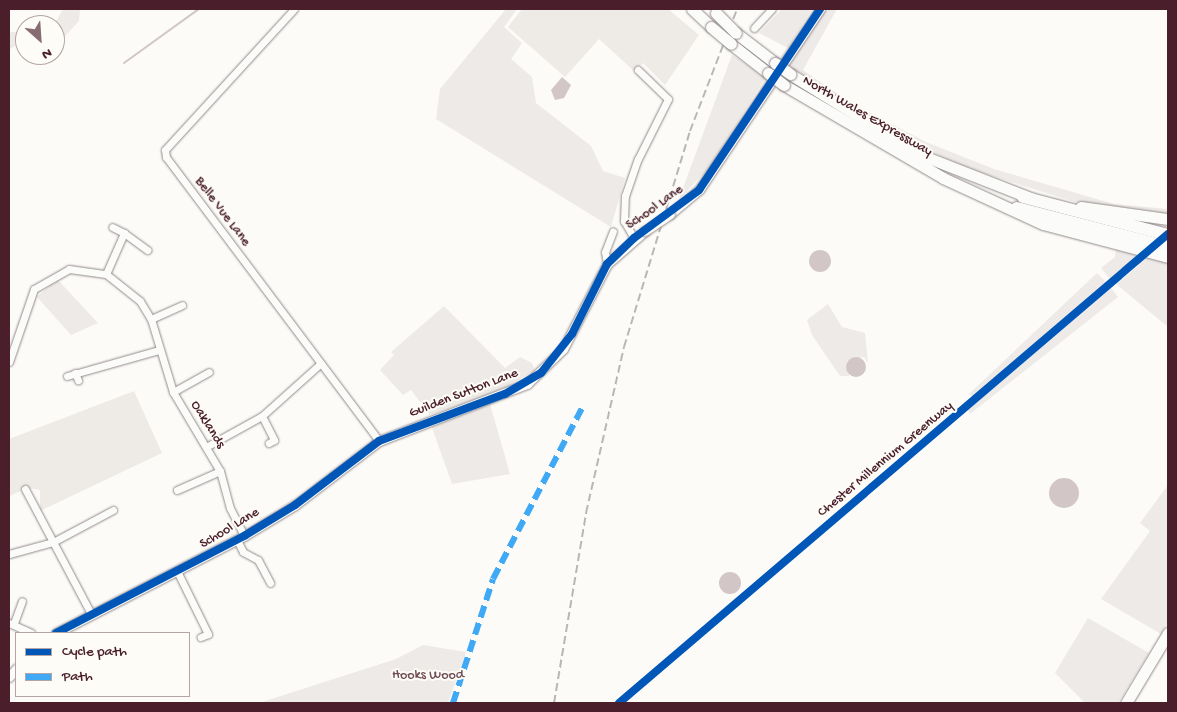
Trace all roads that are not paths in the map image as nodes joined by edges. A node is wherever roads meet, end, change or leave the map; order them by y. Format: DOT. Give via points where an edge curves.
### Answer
graph roads {
  1 [pos="294,9"];
  2 [pos="692,9"];
  3 [pos="772,9"];
  4 [pos="820,9"];
  5 [pos="714,11"];
  6 [pos="754,28"];
  7 [pos="638,70"];
  8 [pos="1020,202"];
  9 [pos="1168,219"];
  10 [pos="112,227"];
  11 [pos="613,231"];
  12 [pos="124,233"];
  13 [pos="1168,235"];
  14 [pos="634,238"];
  15 [pos="1168,246"];
  16 [pos="147,250"];
  17 [pos="1168,257"];
  18 [pos="607,264"];
  19 [pos="106,274"];
  20 [pos="178,309"];
  21 [pos="151,319"];
  22 [pos="159,350"];
  23 [pos="9,358"];
  24 [pos="553,362"];
  25 [pos="321,364"];
  26 [pos="205,374"];
  27 [pos="67,376"];
  28 [pos="174,392"];
  29 [pos="262,416"];
  30 [pos="379,441"];
  31 [pos="269,443"];
  32 [pos="206,447"];
  33 [pos="220,471"];
  34 [pos="25,489"];
  35 [pos="177,490"];
  36 [pos="113,510"];
  37 [pos="241,538"];
  38 [pos="53,542"];
  39 [pos="9,554"];
  40 [pos="178,573"];
  41 [pos="270,584"];
  42 [pos="23,605"];
  43 [pos="90,612"];
  44 [pos="11,623"];
  45 [pos="29,632"];
  46 [pos="58,632"];
  47 [pos="1168,633"];
  48 [pos="201,637"];
  49 [pos="1126,703"];
  1 -- 25 [label="street, Belle Vue Lane" via="165,150 166,157"];
  2 -- 8 [label="main road, North Wales Expressway, bridge" via="730,44 784,85 943,178"];
  3 -- 6 [label="street"];
  4 -- 14 [label="street, School Lane, bridge" via="700,190"];
  5 -- 8 [label="main road, North Wales Expressway, bridge" via="736,33 790,74 921,155"];
  7 -- 14 [label="street" via="668,99 638,158 625,196 624,221"];
  8 -- 9 [label="main road"];
  8 -- 13 [label="highway"];
  8 -- 15 [label="highway"];
  8 -- 17 [label="main road" via="1043,224"];
  10 -- 12 [label="street"];
  11 -- 18 [label="street, School Lane" via="604,252"];
  12 -- 16 [label="street"];
  12 -- 19 [label="street"];
  14 -- 18 [label="street, School Lane"];
  18 -- 24 [label="street, School Lane"];
  19 -- 21 [label="street, Oaklands" via="140,301"];
  19 -- 23 [label="street" via="69,269 34,289"];
  20 -- 21 [label="street"];
  21 -- 22 [label="street, Oaklands"];
  22 -- 27 [label="street" via="77,376"];
  22 -- 28 [label="street, Oaklands"];
  24 -- 30 [label="street, Guilden Sutton Lane" via="527,384 505,394"];
  25 -- 29 [label="street"];
  25 -- 30 [label="street, Belle Vue Lane"];
  26 -- 28 [label="street, Oaklands"];
  28 -- 32 [label="street, Oaklands"];
  29 -- 31 [label="street" via="274,440"];
  29 -- 32 [label="street"];
  30 -- 37 [label="street, School Lane"];
  32 -- 33 [label="street, Oaklands"];
  33 -- 35 [label="street, Oaklands"];
  33 -- 37 [label="street, Oaklands"];
  34 -- 38 [label="street"];
  36 -- 38 [label="street"];
  37 -- 40 [label="street, School Lane"];
  37 -- 41 [label="street, Oaklands"];
  38 -- 39 [label="street"];
  38 -- 43 [label="street"];
  40 -- 43 [label="street, School Lane"];
  40 -- 48 [label="street" via="208,634"];
  42 -- 44 [label="street"];
  43 -- 46 [label="street, School Lane"];
  44 -- 45 [label="street"];
  47 -- 49 [label="main road"];
}
